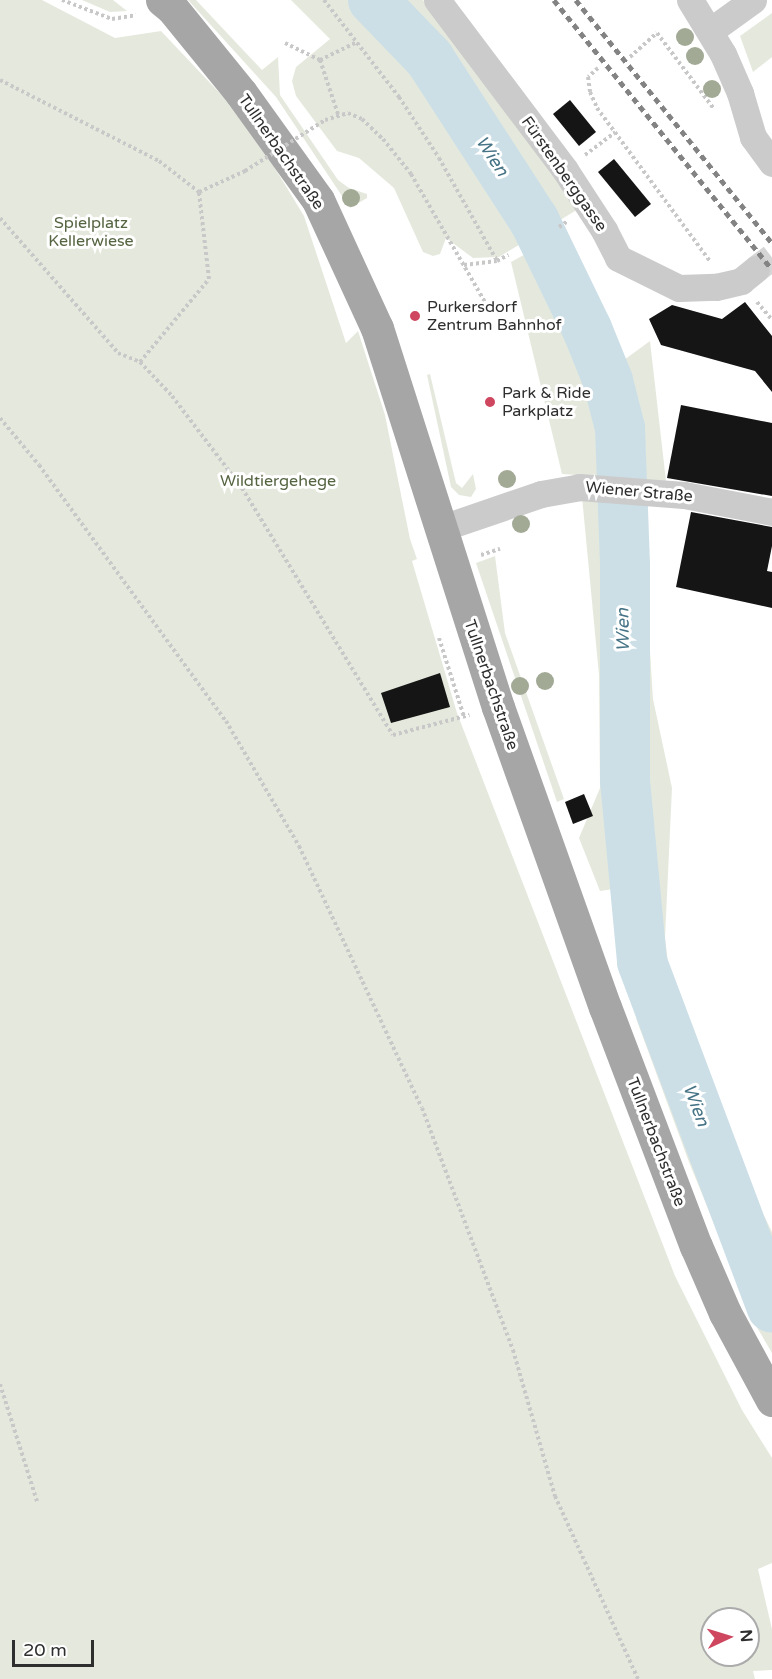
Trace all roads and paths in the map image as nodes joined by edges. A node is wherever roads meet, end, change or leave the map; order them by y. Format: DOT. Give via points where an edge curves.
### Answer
graph roads {
  1 [pos="62,0"];
  2 [pos="324,0"];
  3 [pos="437,0"];
  4 [pos="690,0"];
  5 [pos="752,0"];
  6 [pos="167,4"];
  7 [pos="710,31"];
  8 [pos="357,42"];
  9 [pos="285,44"];
  10 [pos="630,57"];
  11 [pos="320,60"];
  12 [pos="598,68"];
  13 [pos="0,80"];
  14 [pos="338,114"];
  15 [pos="720,117"];
  16 [pos="615,132"];
  17 [pos="595,147"];
  18 [pos="772,163"];
  19 [pos="199,192"];
  20 [pos="0,218"];
  21 [pos="567,222"];
  22 [pos="559,227"];
  23 [pos="508,255"];
  24 [pos="497,261"];
  25 [pos="464,265"];
  26 [pos="756,269"];
  27 [pos="728,284"];
  28 [pos="489,309"];
  29 [pos="140,362"];
  30 [pos="0,418"];
  31 [pos="772,512"];
  32 [pos="439,529"];
  33 [pos="500,549"];
  34 [pos="471,558"];
  35 [pos="439,638"];
  36 [pos="498,707"];
  37 [pos="464,717"];
  38 [pos="0,1384"];
  39 [pos="772,1400"];
  40 [pos="37,1501"];
  41 [pos="638,1679"];
  1 -- 6 [label="path" via="112,19"];
  2 -- 8 [label="path"];
  3 -- 27 [label="street, Fürstenberggasse" via="565,170 618,258 679,288"];
  4 -- 7 [label="street"];
  5 -- 7 [label="street"];
  6 -- 32 [label="main road, Tullnerbachstraße" via="241,93 318,200 378,328"];
  7 -- 18 [label="street" via="740,93 753,137"];
  8 -- 11 [label="path"];
  8 -- 24 [label="path" via="440,158"];
  9 -- 11 [label="path"];
  10 -- 15 [label="path" via="657,33"];
  11 -- 14 [label="path"];
  12 -- 16 [label="path" via="588,76 590,92"];
  13 -- 19 [label="path" via="159,161"];
  14 -- 19 [label="path, bridge" via="244,171"];
  14 -- 25 [label="path" via="348,113 362,119 383,139 411,174"];
  16 -- 17 [label="path"];
  16 -- 27 [label="path"];
  19 -- 29 [label="path" via="209,279"];
  20 -- 29 [label="path" via="118,353"];
  21 -- 22 [label="path"];
  23 -- 24 [label="path"];
  24 -- 25 [label="path"];
  25 -- 28 [label="path"];
  26 -- 27 [label="street, Fürstenberggasse" via="741,281"];
  29 -- 37 [label="path" via="172,396 242,488 393,735"];
  30 -- 41 [label="path" via="39,465 226,721 300,846 422,1108 513,1350 555,1496"];
  31 -- 32 [label="street, Wiener Straße" via="684,495 579,486 541,494"];
  32 -- 36 [label="main road, Tullnerbachstraße"];
  33 -- 34 [label="path"];
  35 -- 37 [label="path"];
  36 -- 37 [label="path"];
  36 -- 39 [label="main road, Tullnerbachstraße" via="605,1007 696,1246 725,1313"];
  38 -- 40 [label="path"];
}
